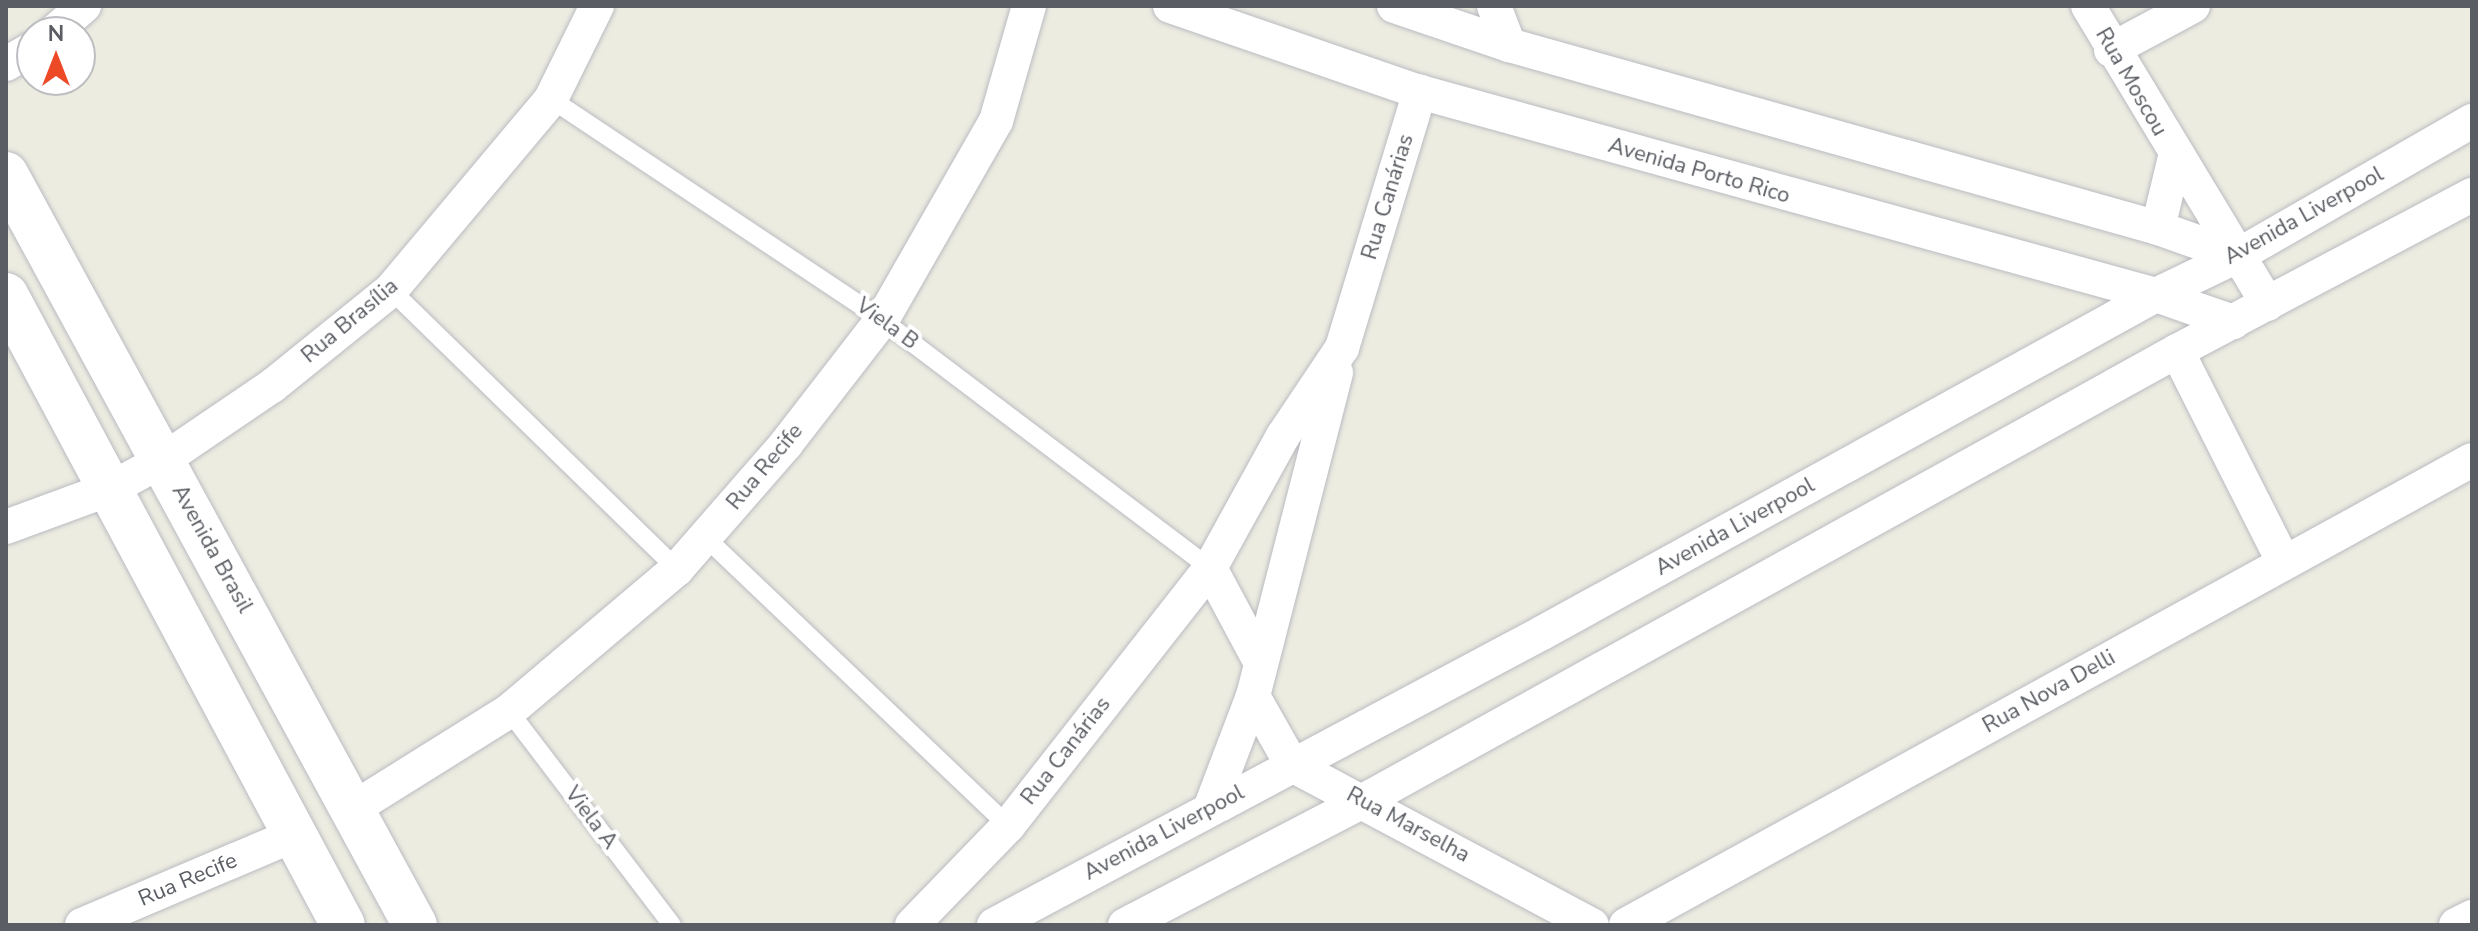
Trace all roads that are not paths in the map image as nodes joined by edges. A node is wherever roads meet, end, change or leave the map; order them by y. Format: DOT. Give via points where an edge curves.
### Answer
graph roads {
  1 [pos="597,6"];
  2 [pos="1029,6"];
  3 [pos="1170,6"];
  4 [pos="1394,6"];
  5 [pos="1494,6"];
  6 [pos="2088,6"];
  7 [pos="2193,6"];
  8 [pos="1509,45"];
  9 [pos="2111,50"];
  10 [pos="1420,92"];
  11 [pos="551,99"];
  12 [pos="2472,121"];
  13 [pos="2175,157"];
  14 [pos="6,174"];
  15 [pos="2472,195"];
  16 [pos="2158,228"];
  17 [pos="2237,256"];
  18 [pos="391,290"];
  19 [pos="6,295"];
  20 [pos="2156,295"];
  21 [pos="2268,304"];
  22 [pos="882,320"];
  23 [pos="2233,322"];
  24 [pos="1342,348"];
  25 [pos="2177,351"];
  26 [pos="163,460"];
  27 [pos="2472,460"];
  28 [pos="112,488"];
  29 [pos="6,527"];
  30 [pos="705,537"];
  31 [pos="2284,563"];
  32 [pos="1210,568"];
  33 [pos="677,569"];
  34 [pos="1261,663"];
  35 [pos="1253,696"];
  36 [pos="509,711"];
  37 [pos="1292,765"];
  38 [pos="1365,800"];
  39 [pos="354,808"];
  40 [pos="1210,809"];
  41 [pos="1008,826"];
  42 [pos="294,835"];
  43 [pos="2472,917"];
  44 [pos="82,925"];
  45 [pos="343,925"];
  46 [pos="415,925"];
  47 [pos="672,925"];
  48 [pos="912,925"];
  49 [pos="994,925"];
  50 [pos="1125,925"];
  51 [pos="1592,925"];
  52 [pos="1626,925"];
  53 [pos="2456,925"];
  1 -- 11 [label="street, Rua Brasília"];
  2 -- 22 [label="street, Rua Recife" via="996,121"];
  3 -- 10 [label="street, Avenida Porto Rico"];
  4 -- 8 [label="street"];
  5 -- 8 [label="street"];
  6 -- 9 [label="street, Rua Moscou"];
  7 -- 9 [label="street"];
  8 -- 16 [label="street"];
  9 -- 13 [label="street, Rua Moscou"];
  10 -- 20 [label="street, Avenida Porto Rico"];
  10 -- 24 [label="street, Rua Canárias"];
  11 -- 18 [label="street, Rua Brasília"];
  11 -- 22 [label="lane, Viela B"];
  12 -- 17 [label="street, Avenida Liverpool"];
  13 -- 16 [label="street, Rua Moscou"];
  13 -- 17 [label="street, Rua Moscou"];
  14 -- 26 [label="main road, Avenida Brasil"];
  15 -- 21 [label="street"];
  16 -- 17 [label="street"];
  17 -- 20 [label="street, Avenida Liverpool"];
  17 -- 21 [label="street, Rua Moscou"];
  18 -- 26 [label="street, Rua Brasília" via="272,386"];
  18 -- 33 [label="lane"];
  19 -- 28 [label="main road"];
  20 -- 23 [label="street, Avenida Porto Rico"];
  20 -- 37 [label="street, Avenida Liverpool"];
  21 -- 23 [label="street"];
  22 -- 30 [label="street, Rua Recife"];
  22 -- 32 [label="lane, Viela B"];
  23 -- 25 [label="street"];
  24 -- 32 [label="street, Rua Canárias" via="1283,436"];
  24 -- 34 [label="street, Rua Canárias"];
  25 -- 31 [label="street"];
  25 -- 38 [label="street"];
  26 -- 28 [label="street, Rua Brasília"];
  26 -- 39 [label="main road, Avenida Brasil"];
  27 -- 31 [label="street, Rua Nova Delli"];
  28 -- 29 [label="street, Rua Brasília"];
  28 -- 42 [label="main road"];
  30 -- 33 [label="street, Rua Recife"];
  30 -- 41 [label="lane"];
  31 -- 52 [label="street, Rua Nova Delli"];
  32 -- 34 [label="street"];
  32 -- 41 [label="street, Rua Canárias"];
  33 -- 36 [label="street, Rua Recife"];
  34 -- 35 [label="street, Rua Canárias"];
  35 -- 37 [label="street"];
  35 -- 40 [label="street, Rua Canárias"];
  36 -- 39 [label="street, Rua Recife"];
  36 -- 47 [label="lane, Viela A"];
  37 -- 38 [label="street, Rua Marselha"];
  37 -- 40 [label="street, Avenida Liverpool"];
  38 -- 50 [label="street"];
  38 -- 51 [label="street, Rua Marselha"];
  39 -- 46 [label="main road, Avenida Brasil"];
  40 -- 49 [label="street, Avenida Liverpool"];
  41 -- 48 [label="street, Rua Canárias"];
  42 -- 44 [label="street, Rua Recife"];
  42 -- 45 [label="main road"];
  43 -- 53 [label="street"];
}
